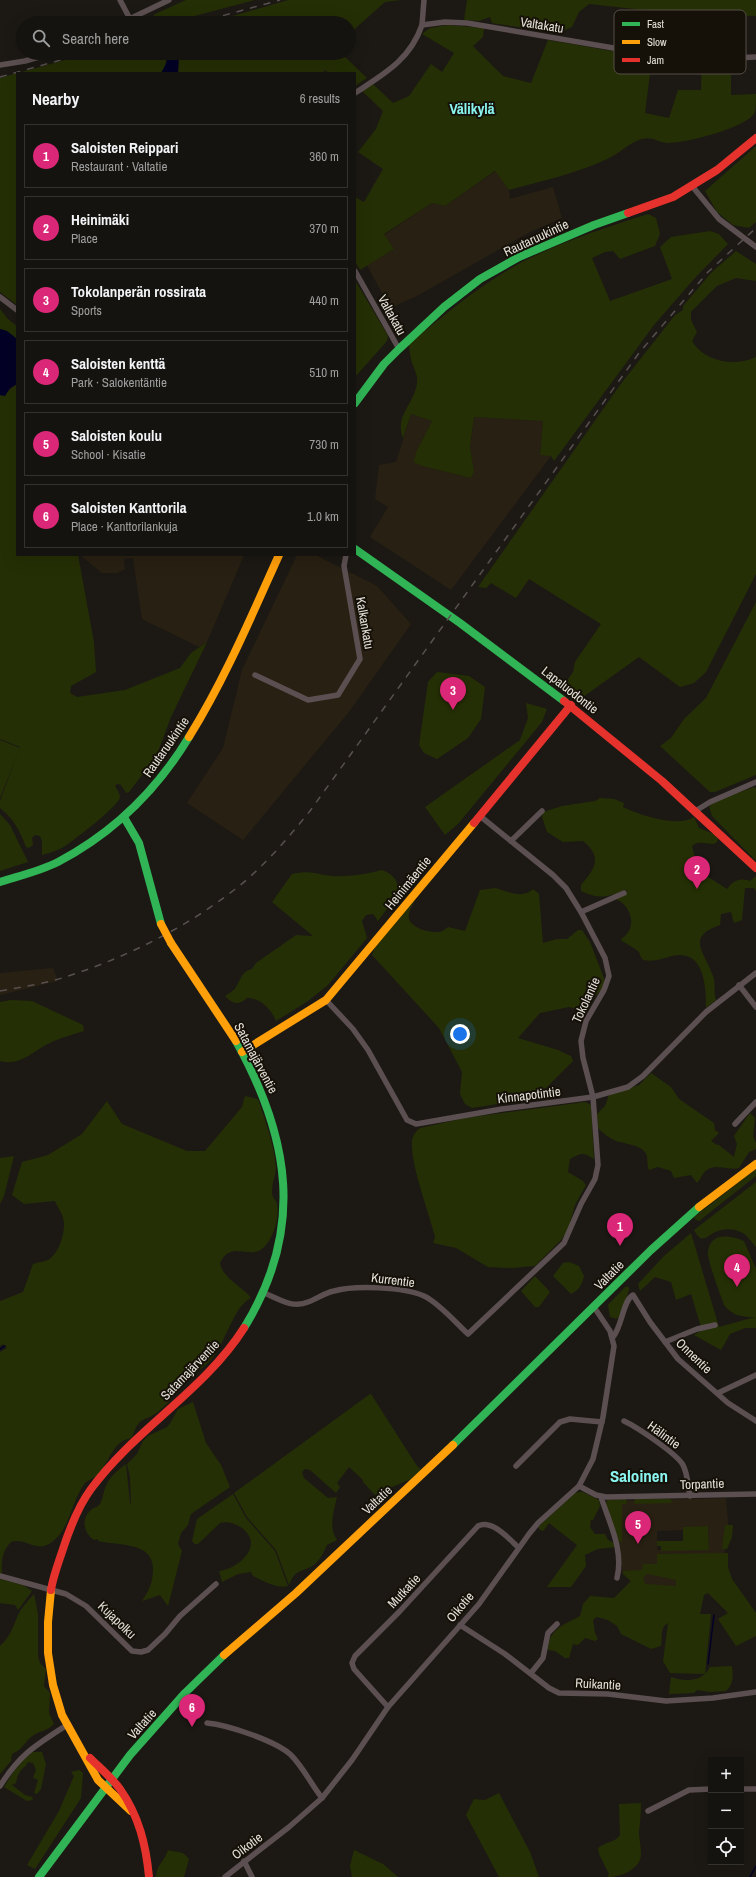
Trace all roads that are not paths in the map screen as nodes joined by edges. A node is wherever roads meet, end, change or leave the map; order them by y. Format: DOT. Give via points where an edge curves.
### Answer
graph roads {
  1 [pos="120,0"];
  2 [pos="169,0"];
  3 [pos="424,0"];
  4 [pos="129,16"];
  5 [pos="134,16"];
  6 [pos="422,25"];
  7 [pos="614,48"];
  8 [pos="746,57"];
  9 [pos="756,57"];
  10 [pos="28,60"];
  11 [pos="0,65"];
  12 [pos="356,92"];
  13 [pos="756,138"];
  14 [pos="692,186"];
  15 [pos="756,247"];
  16 [pos="356,274"];
  17 [pos="0,297"];
  18 [pos="16,309"];
  19 [pos="399,349"];
  20 [pos="356,402"];
  21 [pos="356,550"];
  22 [pos="279,556"];
  23 [pos="346,556"];
  24 [pos="255,674"];
  25 [pos="571,706"];
  26 [pos="756,782"];
  27 [pos="697,810"];
  28 [pos="542,811"];
  29 [pos="480,816"];
  30 [pos="125,819"];
  31 [pos="511,842"];
  32 [pos="756,868"];
  33 [pos="0,882"];
  34 [pos="624,893"];
  35 [pos="582,912"];
  36 [pos="756,973"];
  37 [pos="739,985"];
  38 [pos="326,1000"];
  39 [pos="756,1008"];
  40 [pos="242,1052"];
  41 [pos="593,1097"];
  42 [pos="756,1102"];
  43 [pos="735,1124"];
  44 [pos="756,1164"];
  45 [pos="535,1272"];
  46 [pos="262,1292"];
  47 [pos="594,1307"];
  48 [pos="715,1325"];
  49 [pos="613,1337"];
  50 [pos="665,1342"];
  51 [pos="756,1375"];
  52 [pos="718,1393"];
  53 [pos="624,1421"];
  54 [pos="756,1421"];
  55 [pos="602,1422"];
  56 [pos="516,1466"];
  57 [pos="579,1486"];
  58 [pos="756,1494"];
  59 [pos="690,1496"];
  60 [pos="601,1497"];
  61 [pos="518,1547"];
  62 [pos="0,1576"];
  63 [pos="617,1578"];
  64 [pos="216,1584"];
  65 [pos="51,1589"];
  66 [pos="556,1624"];
  67 [pos="460,1625"];
  68 [pos="531,1673"];
  69 [pos="756,1692"];
  70 [pos="388,1707"];
  71 [pos="208,1723"];
  72 [pos="67,1725"];
  73 [pos="82,1751"];
  74 [pos="112,1780"];
  75 [pos="0,1786"];
  76 [pos="105,1788"];
  77 [pos="708,1789"];
  78 [pos="744,1789"];
  79 [pos="756,1789"];
  80 [pos="322,1798"];
  81 [pos="131,1811"];
  82 [pos="648,1811"];
  83 [pos="244,1861"];
  84 [pos="39,1877"];
  85 [pos="149,1877"];
  86 [pos="225,1877"];
  87 [pos="252,1877"];
  1 -- 4 [label="street"];
  2 -- 5 [label="street"];
  3 -- 6 [label="street"];
  6 -- 7 [label="street, Valtakatu" via="467,23"];
  6 -- 12 [label="street" via="411,47 397,65"];
  8 -- 9 [label="street, Valtakatu"];
  10 -- 11 [label="street"];
  13 -- 14 [label="main road, Rautaruukintie" via="717,170"];
  14 -- 15 [label="street" via="719,219"];
  14 -- 19 [label="main road, Rautaruukintie" via="673,197 594,225 519,257 474,284 444,307"];
  16 -- 19 [label="street, Valtakatu"];
  17 -- 18 [label="street"];
  19 -- 20 [label="main road, Rautaruukintie" via="384,364"];
  21 -- 25 [label="main road, Lapaluodontie"];
  22 -- 30 [label="main road, Rautaruukintie" via="194,731 177,758"];
  23 -- 24 [label="street, Kalkankatu" via="344,566 360,659 338,695 308,700"];
  25 -- 27 [label="main road, Lapaluodontie"];
  25 -- 29 [label="main road, Heinimäentie"];
  26 -- 27 [label="street"];
  27 -- 32 [label="main road, Lapaluodontie"];
  28 -- 31 [label="street"];
  29 -- 31 [label="street, Tokolantie"];
  29 -- 38 [label="main road, Heinimäentie"];
  30 -- 33 [label="main road, Rautaruukintie" via="101,838 60,862 28,875"];
  30 -- 40 [label="main road, Satamajärventie, bridge" via="133,829 140,846 154,909 160,924"];
  31 -- 35 [label="street, Tokolantie" via="558,879"];
  34 -- 35 [label="street"];
  35 -- 41 [label="street, Tokolantie" via="605,958 609,972 606,985 585,1024 581,1041"];
  36 -- 37 [label="street, Kinnapotintie"];
  37 -- 39 [label="street"];
  37 -- 41 [label="street, Kinnapotintie" via="706,1012 636,1082 617,1091"];
  38 -- 40 [label="main road, Heinimäentie"];
  38 -- 41 [label="street, Kinnapotintie" via="361,1040 405,1117 411,1122 422,1123 502,1108"];
  40 -- 46 [label="main road, Satamajärventie" via="262,1091 269,1112 278,1142 284,1182 280,1238"];
  41 -- 45 [label="street, Tokolantie" via="597,1174 566,1239"];
  42 -- 43 [label="street"];
  44 -- 47 [label="main road, Valtatie" via="680,1223"];
  45 -- 46 [label="street, Kurrentie" via="468,1334 431,1300 417,1294 386,1289 342,1289 307,1303 294,1304"];
  46 -- 65 [label="main road, Satamajärventie" via="248,1319 219,1360 124,1452 88,1492 68,1531"];
  47 -- 49 [label="street"];
  47 -- 74 [label="main road, Valtatie" via="396,1499 185,1693 130,1755"];
  48 -- 50 [label="street" via="697,1329"];
  49 -- 50 [label="street, Onnentie" via="630,1297 634,1296"];
  49 -- 55 [label="street, Oikotie" via="614,1346"];
  50 -- 52 [label="street, Onnentie" via="678,1358"];
  51 -- 52 [label="street"];
  52 -- 54 [label="street, Onnentie" via="728,1403"];
  53 -- 59 [label="street, Hälintie" via="680,1460 686,1472"];
  55 -- 56 [label="street" via="564,1420"];
  55 -- 57 [label="street, Oikotie" via="593,1459"];
  57 -- 60 [label="street, Torpantie"];
  57 -- 61 [label="street, Oikotie" via="538,1523"];
  58 -- 59 [label="street, Torpantie"];
  59 -- 60 [label="street, Torpantie"];
  60 -- 63 [label="street" via="618,1546"];
  61 -- 67 [label="street, Oikotie" via="496,1582"];
  61 -- 70 [label="street, Mutkatie" via="492,1526 478,1526 400,1612 355,1656 352,1663 354,1669"];
  62 -- 65 [label="street, Kujapolku"];
  64 -- 65 [label="street, Kujapolku" via="180,1616 148,1650 141,1652 132,1651 86,1606 66,1594"];
  65 -- 72 [label="main road, Satamajärventie" via="48,1621 49,1660 57,1702"];
  66 -- 68 [label="street" via="548,1633 543,1658"];
  67 -- 68 [label="street, Ruikantie"];
  67 -- 70 [label="street, Oikotie"];
  68 -- 69 [label="street, Ruikantie" via="549,1688 562,1694 608,1694 666,1701 707,1699"];
  70 -- 80 [label="street, Oikotie"];
  71 -- 80 [label="street" via="226,1726 282,1748 292,1756"];
  72 -- 73 [label="main road, Satamajärventie"];
  72 -- 75 [label="street" via="21,1757"];
  73 -- 74 [label="main road, Satamajärventie"];
  73 -- 76 [label="main road, Satamajärventie"];
  74 -- 76 [label="main road, Valtatie"];
  74 -- 81 [label="main road, Satamajärventie" via="120,1789"];
  76 -- 81 [label="main road, Satamajärventie"];
  76 -- 84 [label="main road, Valtatie"];
  77 -- 82 [label="street" via="689,1790"];
  78 -- 79 [label="street"];
  80 -- 83 [label="street, Oikotie"];
  81 -- 85 [label="main road, Satamajärventie" via="146,1848"];
  83 -- 86 [label="street, Oikotie"];
  83 -- 87 [label="street"];
}
